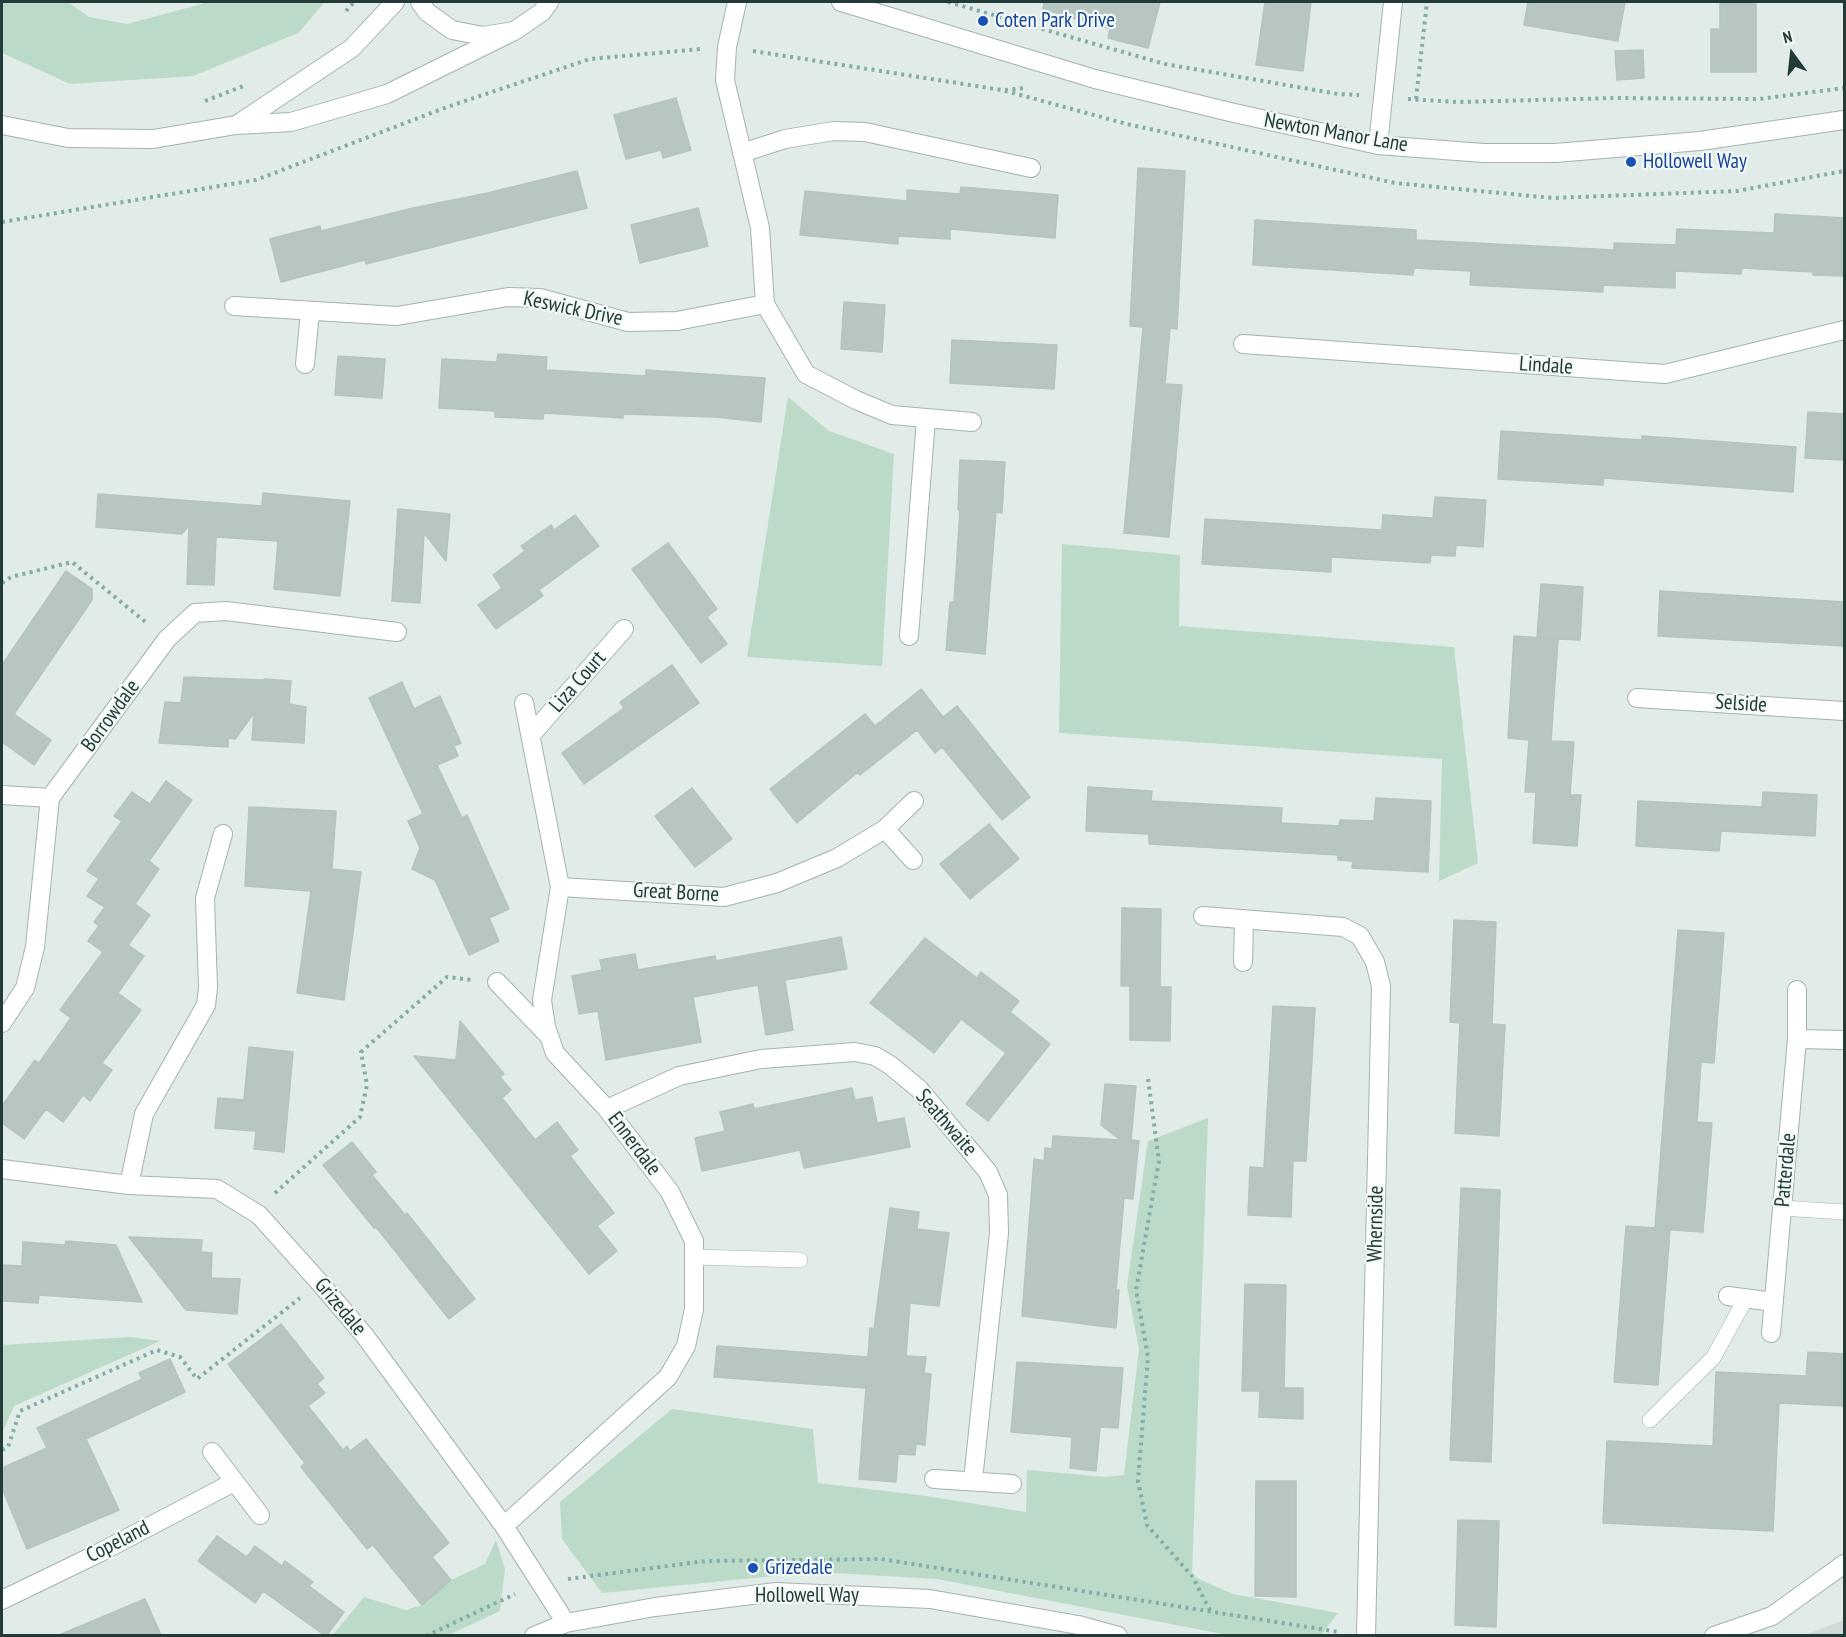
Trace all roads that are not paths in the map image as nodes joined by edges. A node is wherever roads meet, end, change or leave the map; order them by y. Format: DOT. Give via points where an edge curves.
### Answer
graph roads {
  1 [pos="395,2"];
  2 [pos="420,2"];
  3 [pos="566,2"];
  4 [pos="737,2"];
  5 [pos="841,2"];
  6 [pos="1393,2"];
  7 [pos="545,7"];
  8 [pos="514,31"];
  9 [pos="1845,120"];
  10 [pos="2,125"];
  11 [pos="236,125"];
  12 [pos="1378,145"];
  13 [pos="742,153"];
  14 [pos="1031,168"];
  15 [pos="765,304"];
  16 [pos="234,306"];
  17 [pos="310,312"];
  18 [pos="1845,330"];
  19 [pos="1243,344"];
  20 [pos="305,364"];
  21 [pos="926,419"];
  22 [pos="972,422"];
  23 [pos="624,629"];
  24 [pos="397,632"];
  25 [pos="909,636"];
  26 [pos="1637,698"];
  27 [pos="524,703"];
  28 [pos="1845,711"];
  29 [pos="531,735"];
  30 [pos="2,795"];
  31 [pos="51,798"];
  32 [pos="914,801"];
  33 [pos="885,829"];
  34 [pos="223,834"];
  35 [pos="913,860"];
  36 [pos="560,887"];
  37 [pos="1203,916"];
  38 [pos="1244,919"];
  39 [pos="1243,962"];
  40 [pos="497,982"];
  41 [pos="1797,990"];
  42 [pos="2,1023"];
  43 [pos="550,1036"];
  44 [pos="1797,1039"];
  45 [pos="1845,1040"];
  46 [pos="607,1109"];
  47 [pos="2,1169"];
  48 [pos="129,1185"];
  49 [pos="1782,1208"];
  50 [pos="1845,1212"];
  51 [pos="694,1257"];
  52 [pos="800,1260"];
  53 [pos="1737,1297"];
  54 [pos="1774,1302"];
  55 [pos="1771,1333"];
  56 [pos="1650,1420"];
  57 [pos="212,1452"];
  58 [pos="934,1479"];
  59 [pos="973,1480"];
  60 [pos="234,1482"];
  61 [pos="1012,1484"];
  62 [pos="260,1515"];
  63 [pos="504,1526"];
  64 [pos="1845,1564"];
  65 [pos="2,1600"];
  66 [pos="566,1623"];
  67 [pos="1077,1630"];
  68 [pos="534,1635"];
  69 [pos="1118,1635"];
  70 [pos="1366,1635"];
  71 [pos="1714,1635"];
  1 -- 11 [label="street" via="352,48"];
  2 -- 8 [label="street" via="452,30 483,36"];
  3 -- 7 [label="street"];
  4 -- 13 [label="street" via="727,47 725,80"];
  5 -- 12 [label="street, Newton Manor Lane" via="1095,79"];
  6 -- 12 [label="street"];
  7 -- 8 [label="street"];
  8 -- 11 [label="street" via="387,94 291,122"];
  9 -- 12 [label="street, Newton Manor Lane" via="1700,141 1556,153 1483,153"];
  10 -- 11 [label="street" via="68,138 132,139"];
  13 -- 14 [label="street" via="784,139 834,131 865,132"];
  13 -- 15 [label="street" via="760,228"];
  15 -- 17 [label="street, Keswick Drive" via="677,321 628,322 540,298 508,297 398,316"];
  15 -- 21 [label="street" via="806,374 892,415"];
  16 -- 17 [label="street, Keswick Drive"];
  17 -- 20 [label="street"];
  18 -- 19 [label="street, Lindale" via="1665,374"];
  21 -- 22 [label="street"];
  21 -- 25 [label="street"];
  23 -- 29 [label="street, Liza Court"];
  24 -- 31 [label="street, Borrowdale" via="226,611 195,613 167,639"];
  26 -- 28 [label="street, Selside"];
  27 -- 29 [label="street, Ennerdale"];
  29 -- 36 [label="street, Ennerdale"];
  30 -- 31 [label="street"];
  31 -- 42 [label="street, Borrowdale" via="35,947 25,988"];
  32 -- 33 [label="street, Great Borne"];
  33 -- 35 [label="street"];
  33 -- 36 [label="street, Great Borne" via="837,858 797,875 724,897"];
  34 -- 48 [label="street" via="205,898 206,1005 144,1114"];
  36 -- 43 [label="street, Ennerdale" via="543,1000"];
  37 -- 38 [label="street, Whernside"];
  38 -- 39 [label="street"];
  38 -- 70 [label="street, Whernside" via="1343,927 1360,936 1375,962 1381,986"];
  40 -- 43 [label="street"];
  41 -- 44 [label="street, Patterdale"];
  43 -- 46 [label="street, Ennerdale" via="555,1053"];
  44 -- 45 [label="street"];
  44 -- 49 [label="street, Patterdale"];
  46 -- 51 [label="street, Ennerdale" via="670,1192 694,1241"];
  46 -- 59 [label="street, Seathwaite" via="679,1076 761,1059 855,1052 875,1056 919,1089 988,1172 998,1195 999,1233"];
  47 -- 48 [label="street, Grizedale"];
  48 -- 63 [label="street, Grizedale" via="217,1189 255,1212 364,1335"];
  49 -- 50 [label="lane"];
  49 -- 54 [label="street, Patterdale"];
  51 -- 52 [label="lane"];
  51 -- 63 [label="street, Ennerdale" via="694,1309 686,1346 668,1377"];
  53 -- 54 [label="street"];
  53 -- 56 [label="lane" via="1713,1358"];
  54 -- 55 [label="street, Patterdale"];
  57 -- 60 [label="street"];
  58 -- 59 [label="street"];
  59 -- 61 [label="street"];
  60 -- 62 [label="street"];
  60 -- 65 [label="street, Copeland"];
  63 -- 66 [label="street, Grizedale"];
  64 -- 71 [label="street" via="1772,1616"];
  66 -- 67 [label="street, Hollowell Way" via="776,1592 930,1599"];
  66 -- 68 [label="street, Hollowell Way"];
  67 -- 69 [label="street, Hollowell Way"];
}
